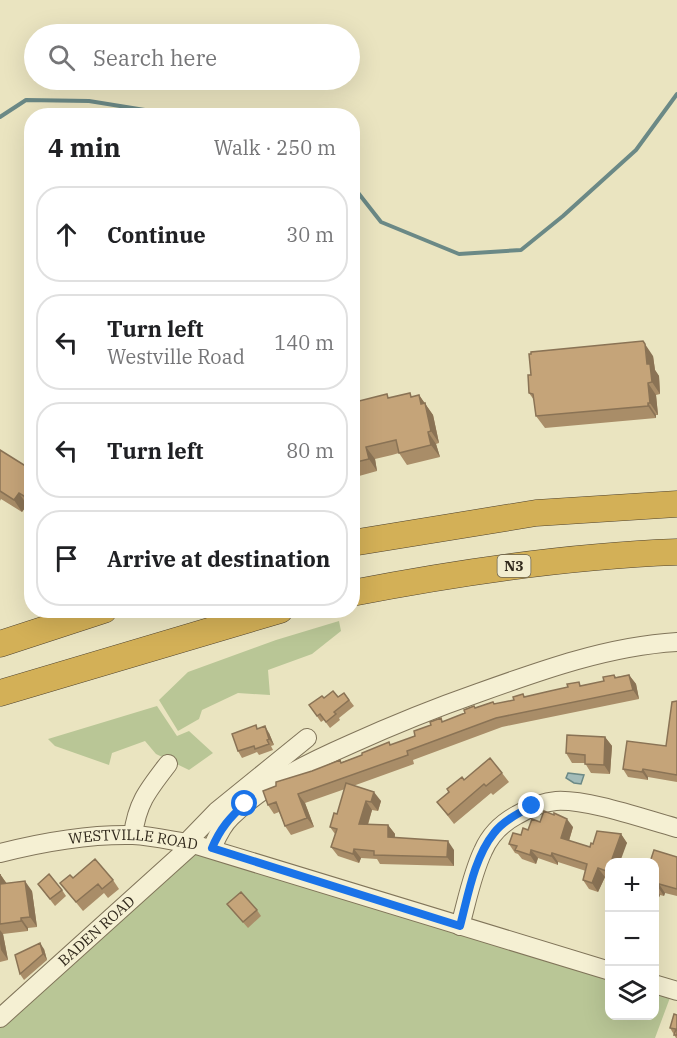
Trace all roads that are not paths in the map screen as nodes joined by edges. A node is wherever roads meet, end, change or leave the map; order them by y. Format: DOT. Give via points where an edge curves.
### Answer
graph roads {
  1 [pos="677,504"];
  2 [pos="360,542"];
  3 [pos="677,552"];
  4 [pos="360,591"];
  5 [pos="80,618"];
  6 [pos="253,618"];
  7 [pos="677,642"];
  8 [pos="3,643"];
  9 [pos="75,671"];
  10 [pos="0,693"];
  11 [pos="0,704"];
  12 [pos="306,738"];
  13 [pos="168,764"];
  14 [pos="677,828"];
  15 [pos="134,835"];
  16 [pos="190,843"];
  17 [pos="212,848"];
  18 [pos="0,853"];
  19 [pos="460,926"];
  20 [pos="605,970"];
  21 [pos="659,986"];
  22 [pos="677,991"];
  23 [pos="0,1018"];
  1 -- 2 [label="highway" via="536,513"];
  3 -- 4 [label="highway, N3" via="553,560"];
  5 -- 8 [label="highway"];
  6 -- 9 [label="highway"];
  7 -- 17 [label="street" via="577,661 414,716 288,774 265,789 229,818"];
  9 -- 10 [label="highway"];
  9 -- 11 [label="highway"];
  12 -- 16 [label="street, BADEN ROAD" via="217,811"];
  13 -- 15 [label="street" via="141,803"];
  14 -- 19 [label="street" via="577,802 532,806 494,832 483,850"];
  15 -- 16 [label="street, WESTVILLE ROAD"];
  15 -- 18 [label="street, WESTVILLE ROAD" via="87,837"];
  16 -- 17 [label="street, WESTVILLE ROAD"];
  16 -- 23 [label="street, BADEN ROAD"];
  17 -- 19 [label="street, WESTVILLE ROAD"];
  19 -- 20 [label="street, WESTVILLE ROAD"];
  21 -- 22 [label="street"];
}
